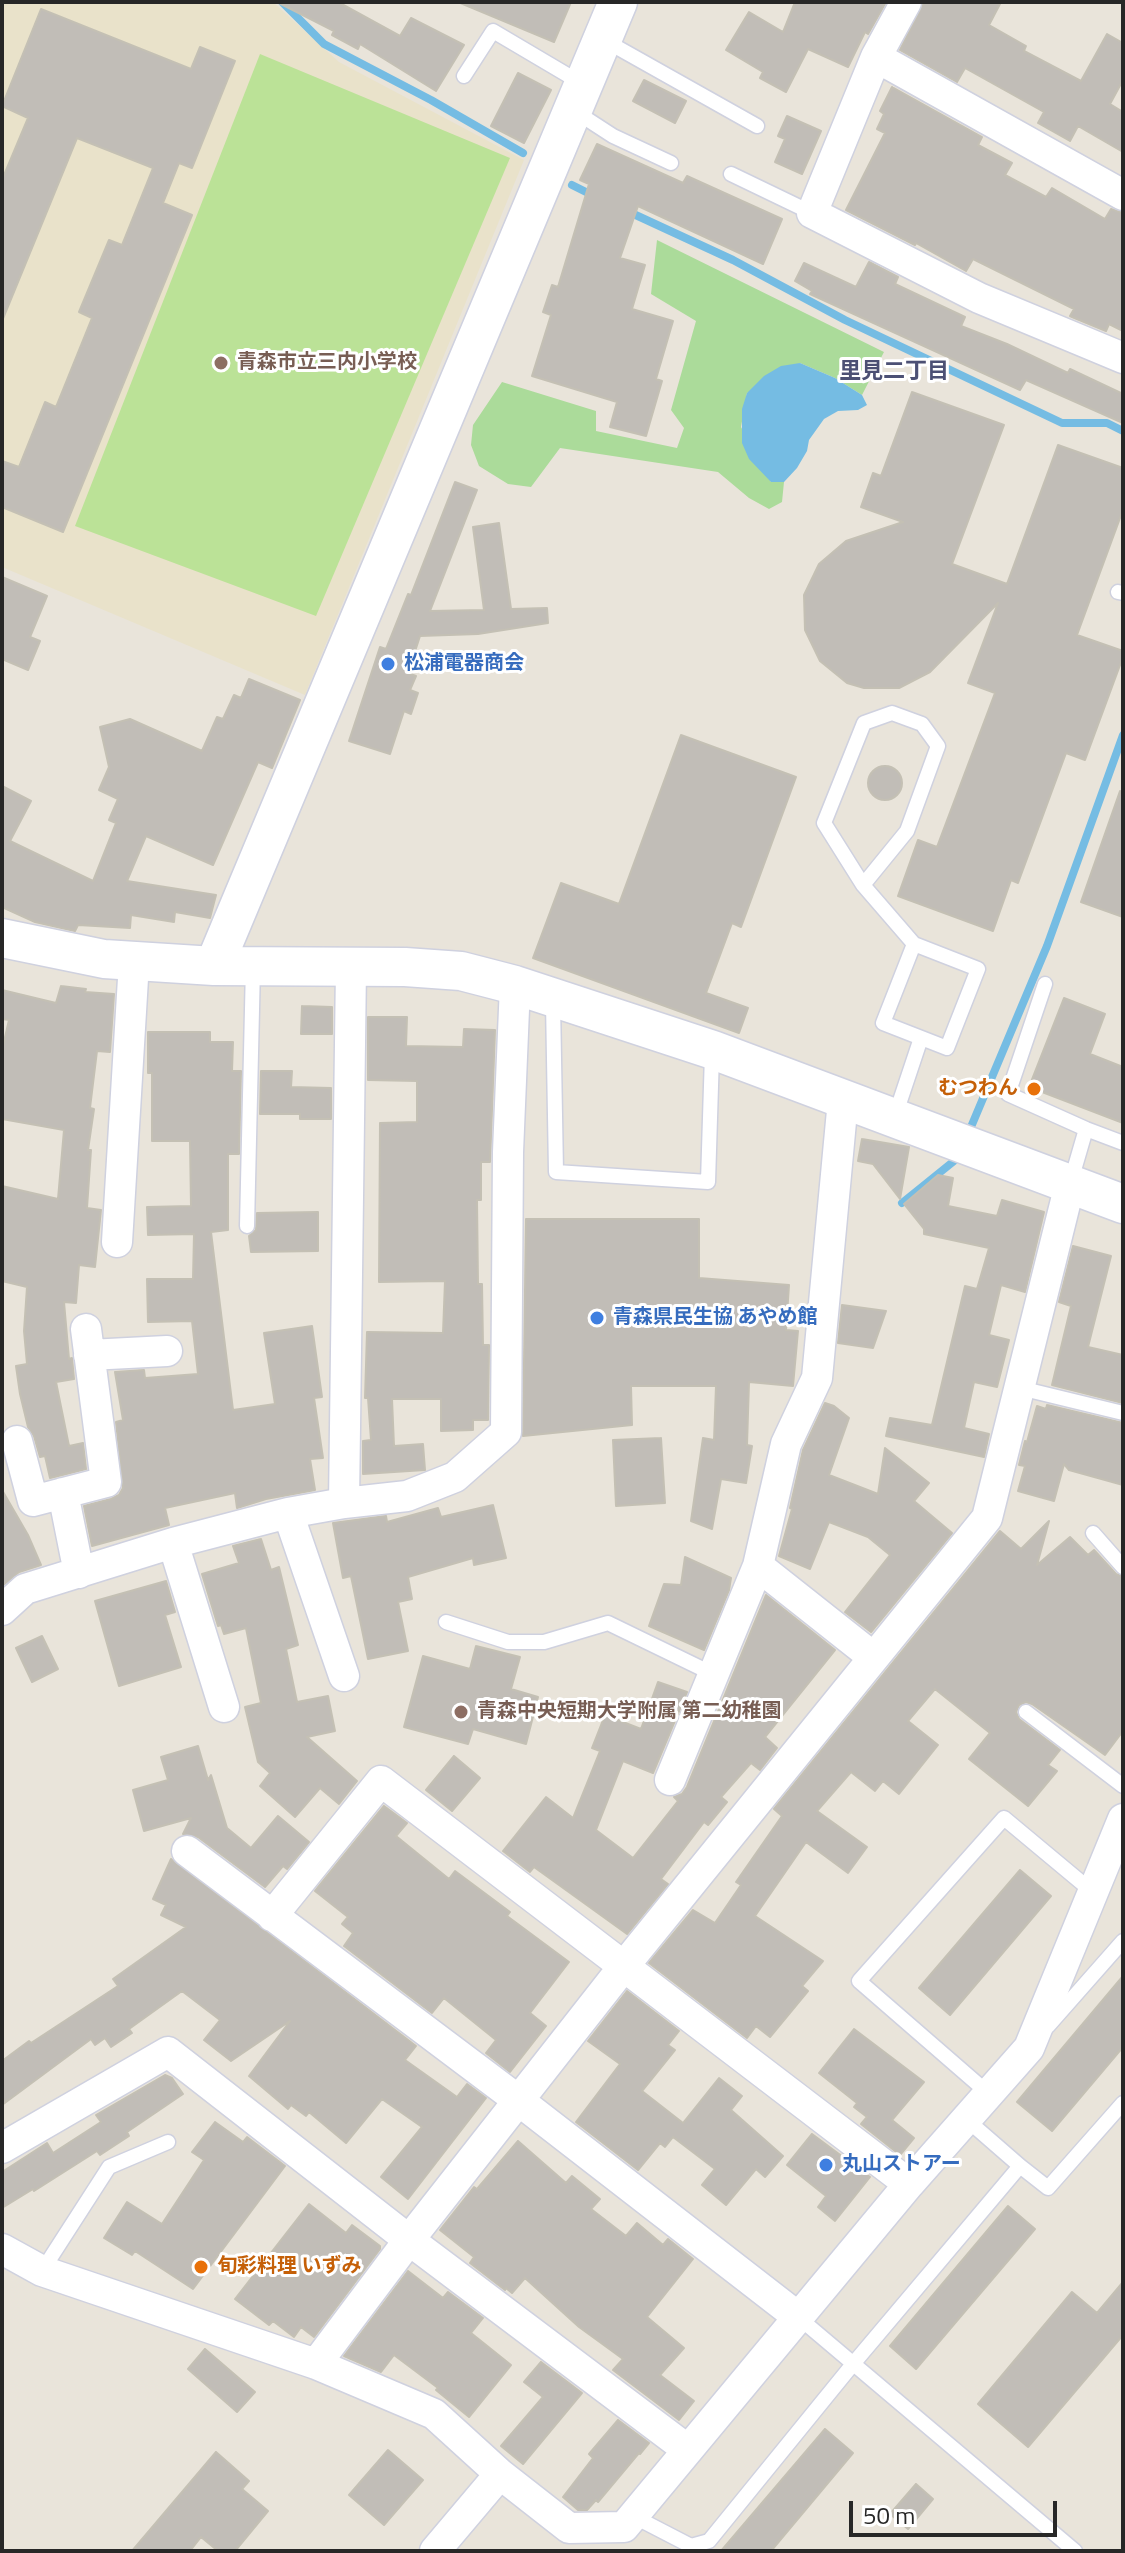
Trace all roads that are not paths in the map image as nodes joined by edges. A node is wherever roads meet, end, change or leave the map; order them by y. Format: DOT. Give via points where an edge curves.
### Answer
graph roads {
  1 [pos="618,2"];
  2 [pos="906,2"];
  3 [pos="603,39"];
  4 [pos="876,57"];
  5 [pos="464,76"];
  6 [pos="578,97"];
  7 [pos="757,126"];
  8 [pos="671,163"];
  9 [pos="731,174"];
  10 [pos="1123,195"];
  11 [pos="812,213"];
  12 [pos="1123,358"];
  13 [pos="863,885"];
  14 [pos="2,938"];
  15 [pos="914,944"];
  16 [pos="134,962"];
  17 [pos="214,966"];
  18 [pos="253,966"];
  19 [pos="351,967"];
  20 [pos="1045,984"];
  21 [pos="515,985"];
  22 [pos="553,997"];
  23 [pos="921,1038"];
  24 [pos="713,1050"];
  25 [pos="843,1100"];
  26 [pos="894,1119"];
  27 [pos="1086,1129"];
  28 [pos="1123,1143"];
  29 [pos="1070,1184"];
  30 [pos="1123,1204"];
  31 [pos="247,1226"];
  32 [pos="117,1242"];
  33 [pos="167,1351"];
  34 [pos="1020,1388"];
  35 [pos="1123,1413"];
  36 [pos="17,1441"];
  37 [pos="63,1493"];
  38 [pos="344,1503"];
  39 [pos="288,1513"];
  40 [pos="1093,1533"];
  41 [pos="173,1543"];
  42 [pos="758,1566"];
  43 [pos="1123,1567"];
  44 [pos="79,1573"];
  45 [pos="2,1610"];
  46 [pos="446,1622"];
  47 [pos="873,1657"];
  48 [pos="713,1674"];
  49 [pos="344,1676"];
  50 [pos="224,1707"];
  51 [pos="1026,1712"];
  52 [pos="670,1780"];
  53 [pos="1123,1786"];
  54 [pos="1123,1819"];
  55 [pos="187,1851"];
  56 [pos="1094,1893"];
  57 [pos="272,1916"];
  58 [pos="1123,1941"];
  59 [pos="624,1966"];
  60 [pos="1029,2048"];
  61 [pos="988,2093"];
  62 [pos="518,2100"];
  63 [pos="1123,2103"];
  64 [pos="966,2119"];
  65 [pos="168,2142"];
  66 [pos="2,2148"];
  67 [pos="1020,2166"];
  68 [pos="909,2184"];
  69 [pos="409,2240"];
  70 [pos="2,2249"];
  71 [pos="42,2271"];
  72 [pos="798,2317"];
  73 [pos="316,2364"];
  74 [pos="853,2364"];
  75 [pos="688,2450"];
  76 [pos="500,2474"];
  77 [pos="633,2516"];
  78 [pos="435,2551"];
  79 [pos="1075,2551"];
  1 -- 3 [label="street"];
  2 -- 4 [label="street"];
  3 -- 6 [label="street"];
  3 -- 7 [label="lane"];
  4 -- 10 [label="street"];
  4 -- 11 [label="street"];
  5 -- 6 [label="lane" via="493,31"];
  6 -- 8 [label="lane" via="613,136"];
  6 -- 17 [label="street"];
  9 -- 11 [label="lane"];
  11 -- 12 [label="street" via="979,298"];
  13 -- 13 [label="lane" via="824,823 864,723 892,713 922,724 938,746 907,831"];
  13 -- 15 [label="lane"];
  14 -- 16 [label="street"];
  15 -- 23 [label="lane" via="883,1023"];
  15 -- 23 [label="lane" via="978,969 947,1048"];
  16 -- 17 [label="street"];
  16 -- 32 [label="street"];
  17 -- 18 [label="street"];
  18 -- 19 [label="street"];
  18 -- 31 [label="lane"];
  19 -- 21 [label="street" via="461,971"];
  19 -- 38 [label="street"];
  20 -- 27 [label="lane" via="1008,1094"];
  21 -- 22 [label="street"];
  21 -- 38 [label="street" via="506,1432 455,1477 407,1496"];
  22 -- 24 [label="street"];
  22 -- 24 [label="lane" via="556,1172 708,1182"];
  23 -- 26 [label="lane"];
  24 -- 25 [label="street"];
  25 -- 26 [label="street"];
  25 -- 42 [label="street" via="817,1378 786,1444"];
  26 -- 29 [label="street"];
  27 -- 28 [label="lane"];
  27 -- 29 [label="lane"];
  29 -- 30 [label="street"];
  29 -- 34 [label="street"];
  33 -- 37 [label="street" via="87,1342 106,1482"];
  34 -- 35 [label="lane"];
  34 -- 47 [label="street" via="987,1518"];
  36 -- 37 [label="street" via="33,1501"];
  37 -- 44 [label="street"];
  38 -- 39 [label="street"];
  39 -- 41 [label="street"];
  39 -- 49 [label="street"];
  40 -- 43 [label="lane"];
  41 -- 44 [label="street"];
  41 -- 50 [label="street"];
  42 -- 47 [label="street"];
  42 -- 48 [label="street"];
  44 -- 45 [label="street" via="25,1589"];
  46 -- 48 [label="lane" via="508,1642 544,1642 608,1623"];
  47 -- 59 [label="street"];
  48 -- 52 [label="street"];
  51 -- 53 [label="lane"];
  54 -- 56 [label="street"];
  55 -- 57 [label="street"];
  56 -- 60 [label="street"];
  56 -- 61 [label="lane" via="1004,1818 859,1981"];
  57 -- 59 [label="street" via="381,1781"];
  57 -- 62 [label="street"];
  58 -- 60 [label="lane"];
  59 -- 62 [label="street"];
  59 -- 68 [label="street"];
  60 -- 61 [label="street"];
  61 -- 64 [label="street"];
  62 -- 69 [label="street"];
  62 -- 72 [label="street"];
  63 -- 67 [label="lane" via="1048,2188"];
  64 -- 67 [label="lane"];
  64 -- 68 [label="street"];
  65 -- 71 [label="lane" via="109,2167"];
  66 -- 69 [label="street" via="168,2052"];
  67 -- 74 [label="lane"];
  68 -- 72 [label="street"];
  69 -- 73 [label="street"];
  69 -- 75 [label="street"];
  70 -- 71 [label="street"];
  71 -- 73 [label="street"];
  72 -- 74 [label="lane"];
  72 -- 75 [label="street"];
  73 -- 76 [label="street" via="434,2414"];
  74 -- 77 [label="lane" via="709,2541 691,2546"];
  74 -- 79 [label="lane"];
  75 -- 77 [label="street"];
  76 -- 77 [label="street" via="569,2528 624,2527"];
  76 -- 78 [label="street"];
}
